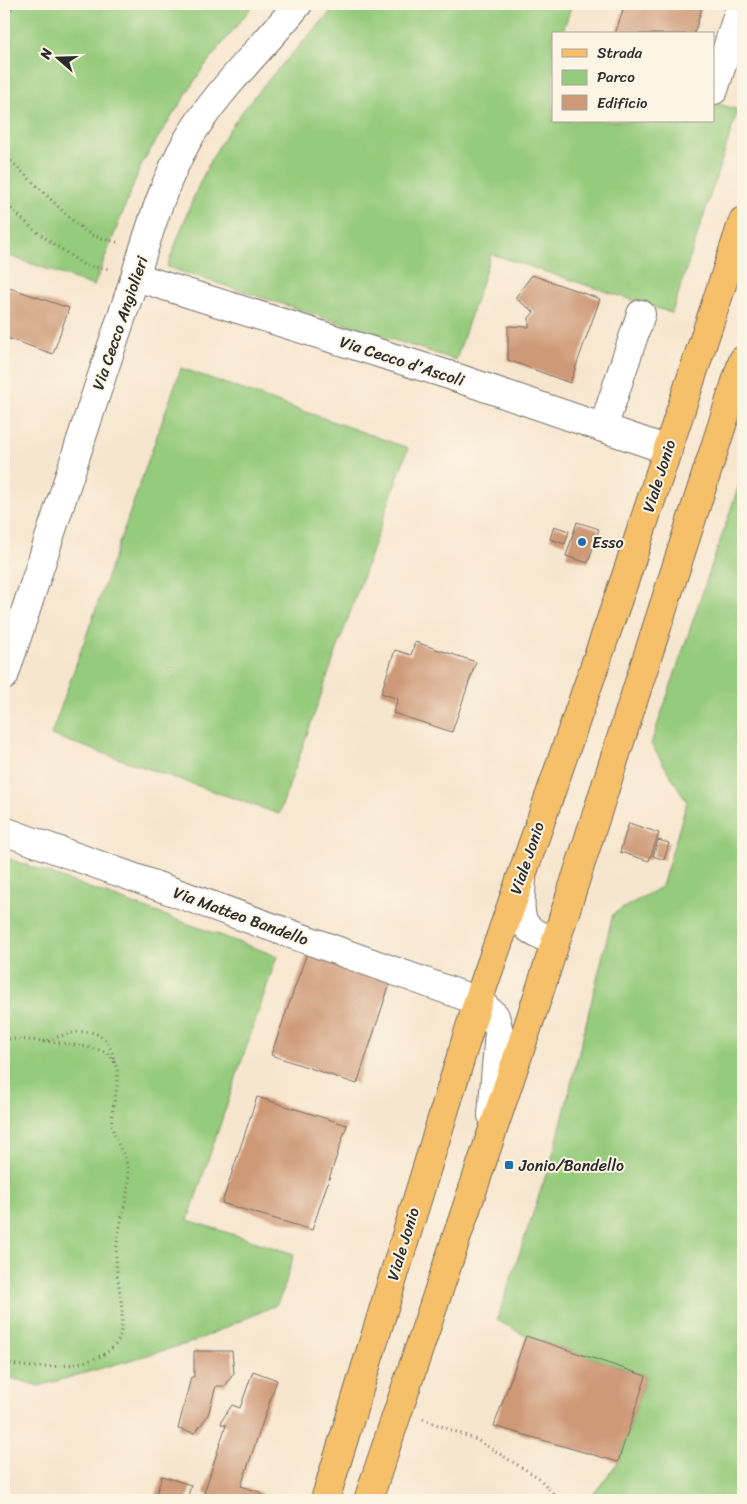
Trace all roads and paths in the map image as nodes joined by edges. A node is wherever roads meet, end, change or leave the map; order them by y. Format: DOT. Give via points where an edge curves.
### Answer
graph roads {
  1 [pos="15,4"];
  2 [pos="298,4"];
  3 [pos="742,4"];
  4 [pos="4,16"];
  5 [pos="714,90"];
  6 [pos="4,154"];
  7 [pos="4,202"];
  8 [pos="743,221"];
  9 [pos="146,247"];
  10 [pos="136,277"];
  11 [pos="641,314"];
  12 [pos="743,360"];
  13 [pos="603,428"];
  14 [pos="668,450"];
  15 [pos="4,676"];
  16 [pos="4,831"];
  17 [pos="522,871"];
  18 [pos="555,940"];
  19 [pos="478,1001"];
  20 [pos="4,1038"];
  21 [pos="42,1042"];
  22 [pos="115,1065"];
  23 [pos="490,1141"];
  24 [pos="4,1362"];
  25 [pos="399,1410"];
  26 [pos="325,1500"];
  27 [pos="368,1500"];
  28 [pos="559,1500"];
  1 -- 4 [label="path"];
  2 -- 9 [label="street, Via Cecco Angiolieri" via="202,118 165,186"];
  3 -- 5 [label="street"];
  6 -- 9 [label="path" via="91,235"];
  7 -- 10 [label="path" via="34,230 85,266 111,269"];
  8 -- 14 [label="main road, Viale Jonio"];
  9 -- 10 [label="street, Via Cecco Angiolieri"];
  10 -- 13 [label="street, Via Cecco d'Ascoli" via="452,376"];
  10 -- 15 [label="street, Via Cecco Angiolieri"];
  11 -- 13 [label="street"];
  12 -- 18 [label="main road"];
  13 -- 14 [label="street, Via Cecco d'Ascoli"];
  14 -- 17 [label="main road, Viale Jonio"];
  16 -- 19 [label="street, Via Matteo Bandello"];
  17 -- 18 [label="street" via="520,910 524,925 534,934"];
  17 -- 19 [label="main road, Viale Jonio"];
  18 -- 23 [label="main road"];
  19 -- 23 [label="street" via="495,1016 499,1032"];
  19 -- 26 [label="main road, Viale Jonio"];
  20 -- 21 [label="path"];
  21 -- 22 [label="path" via="105,1052"];
  21 -- 22 [label="path" via="82,1031 98,1034 108,1040"];
  22 -- 24 [label="path" via="118,1078 112,1123 128,1171 116,1258 122,1318 120,1337 112,1350 102,1356 56,1367"];
  23 -- 25 [label="main road"];
  25 -- 27 [label="main road"];
  25 -- 28 [label="path" via="477,1440 539,1478"];
}
